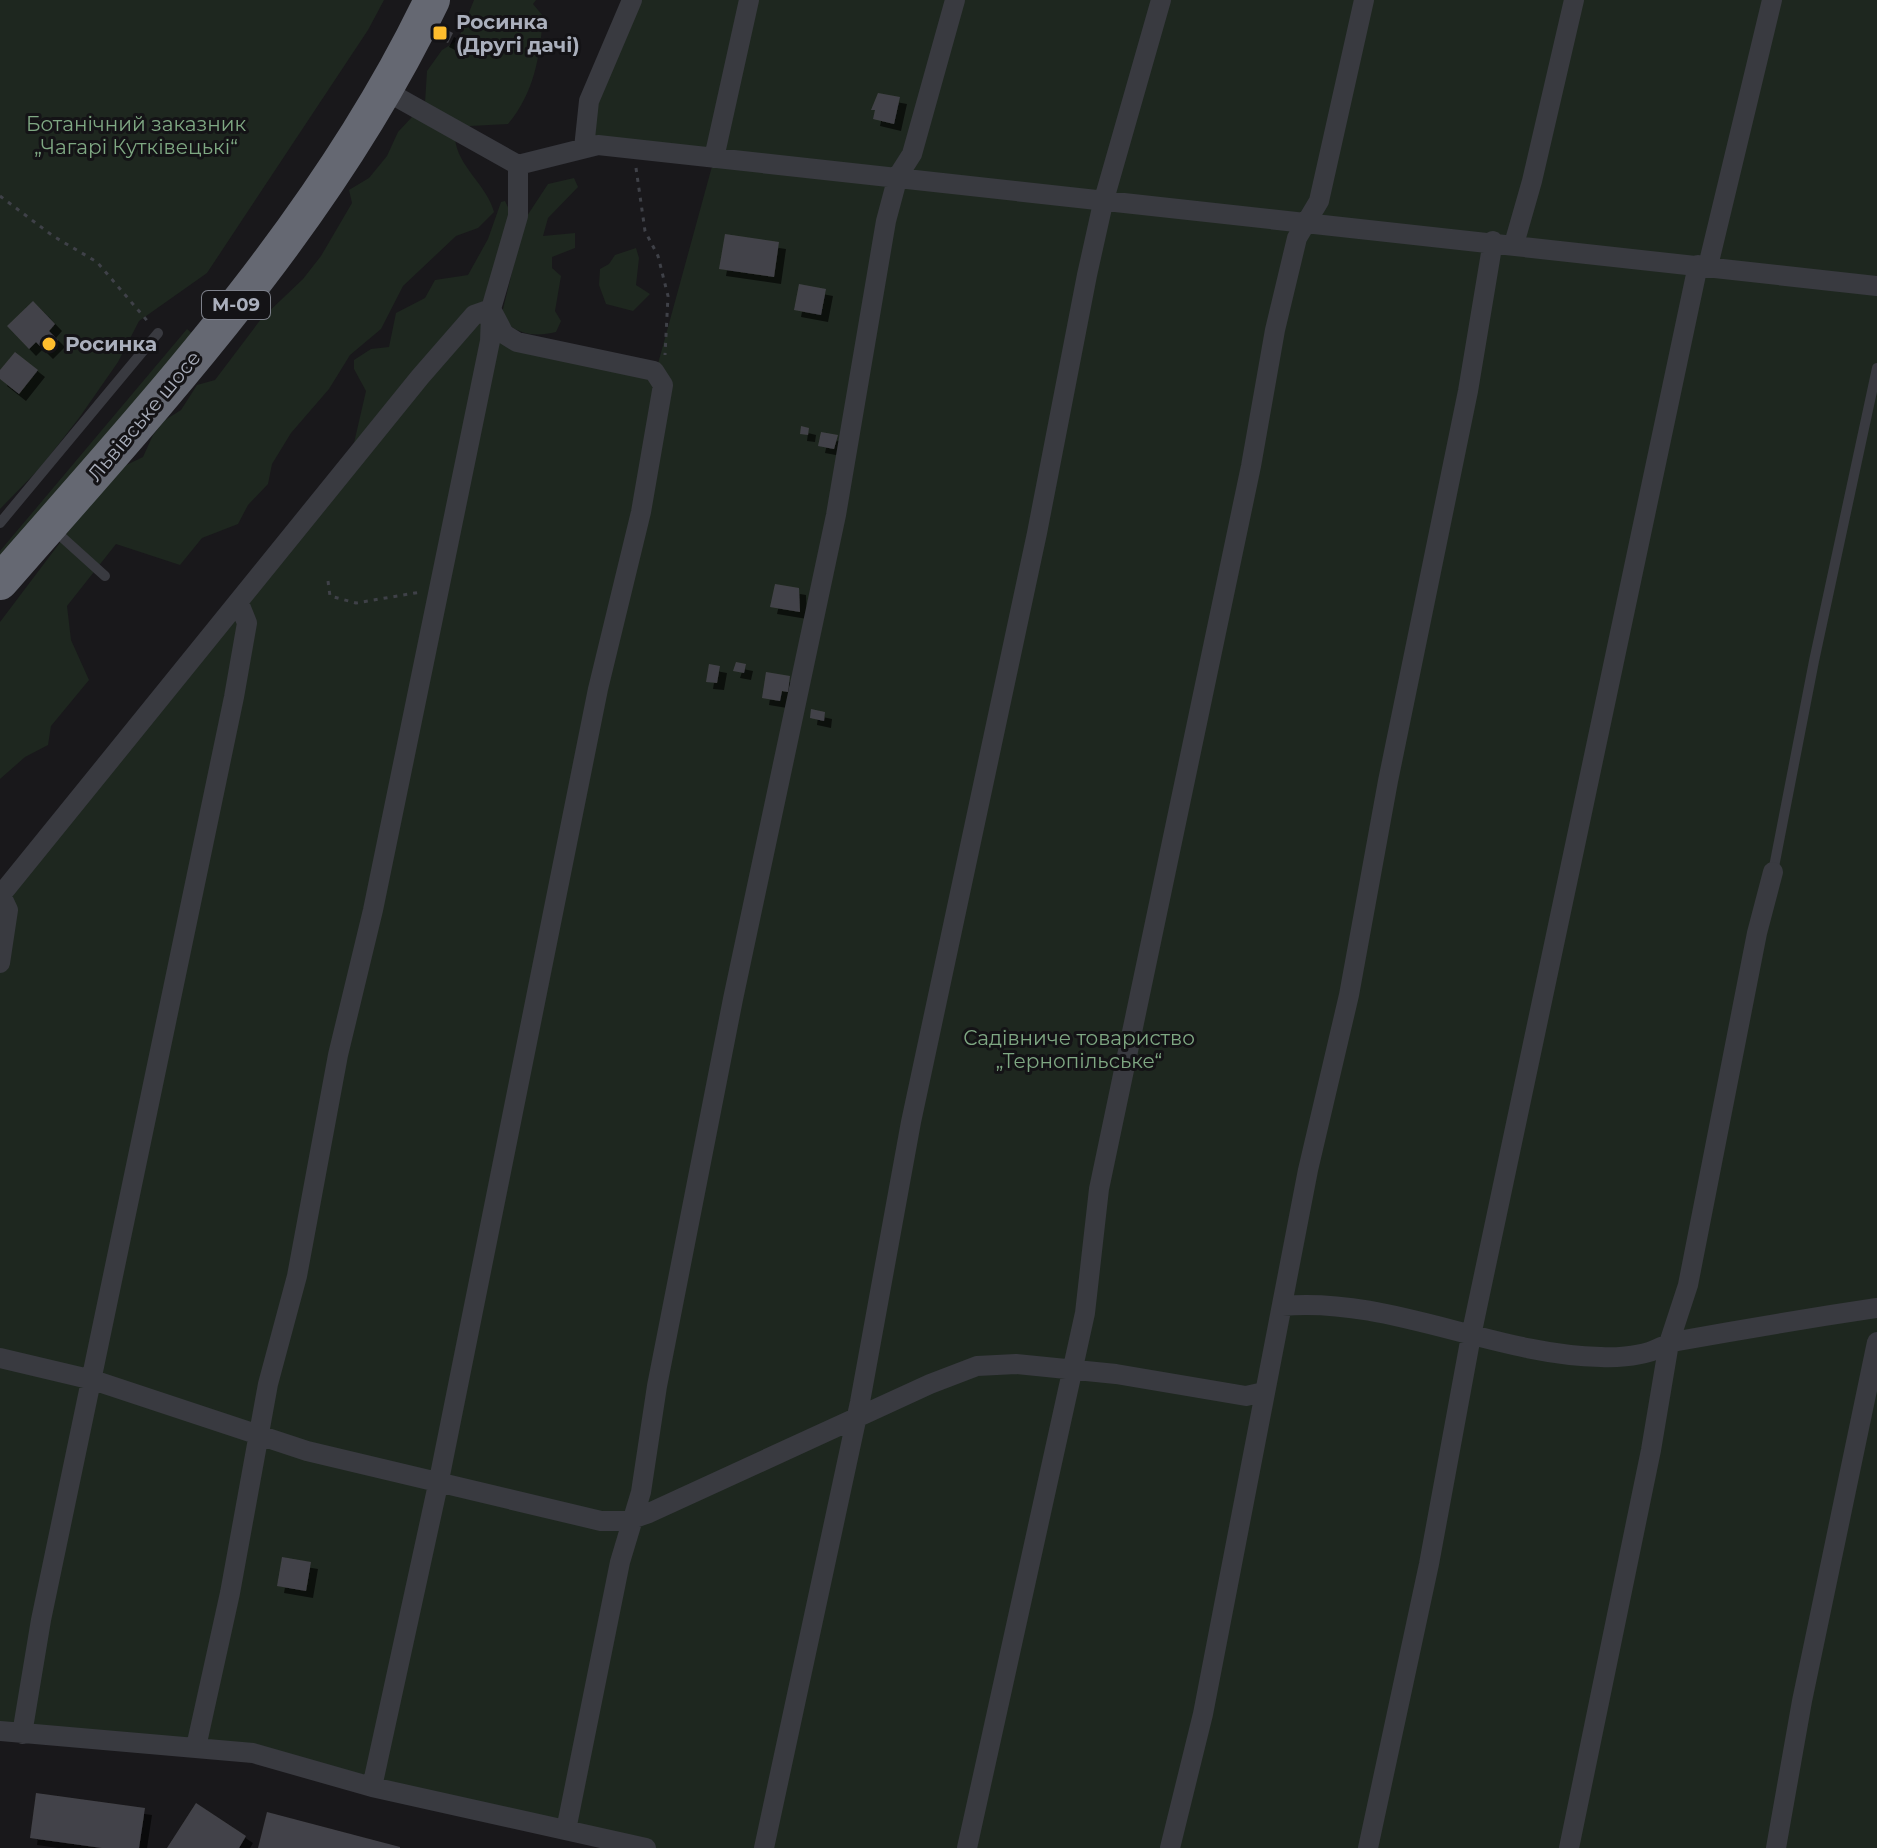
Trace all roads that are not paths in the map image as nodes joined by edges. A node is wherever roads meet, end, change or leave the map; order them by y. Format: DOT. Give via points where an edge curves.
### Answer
graph roads {
  1 [pos="432,0"];
  2 [pos="632,0"];
  3 [pos="749,0"];
  4 [pos="955,0"];
  5 [pos="1161,0"];
  6 [pos="1364,0"];
  7 [pos="1574,0"];
  8 [pos="1772,0"];
  9 [pos="386,91"];
  10 [pos="584,148"];
  11 [pos="714,158"];
  12 [pos="518,165"];
  13 [pos="898,176"];
  14 [pos="1103,203"];
  15 [pos="1308,222"];
  16 [pos="1503,243"];
  17 [pos="1703,265"];
  18 [pos="1877,286"];
  19 [pos="491,309"];
  20 [pos="158,333"];
  21 [pos="1877,368"];
  22 [pos="0,523"];
  23 [pos="49,526"];
  24 [pos="105,576"];
  25 [pos="0,582"];
  26 [pos="239,603"];
  27 [pos="1773,872"];
  28 [pos="0,896"];
  29 [pos="0,963"];
  30 [pos="1282,1306"];
  31 [pos="1877,1308"];
  32 [pos="1471,1336"];
  33 [pos="1877,1342"];
  34 [pos="1669,1343"];
  35 [pos="0,1358"];
  36 [pos="1070,1370"];
  37 [pos="93,1380"];
  38 [pos="1264,1392"];
  39 [pos="856,1419"];
  40 [pos="261,1435"];
  41 [pos="439,1480"];
  42 [pos="632,1519"];
  43 [pos="0,1731"];
  44 [pos="22,1734"];
  45 [pos="196,1747"];
  46 [pos="372,1787"];
  47 [pos="566,1830"];
  48 [pos="646,1848"];
  49 [pos="764,1848"];
  50 [pos="967,1848"];
  51 [pos="1170,1848"];
  52 [pos="1368,1848"];
  53 [pos="1569,1848"];
  54 [pos="1776,1848"];
  1 -- 9 [label="highway, Львівське шосе / М-09"];
  2 -- 10 [label="street" via="589,101"];
  3 -- 11 [label="street"];
  4 -- 13 [label="street" via="912,154"];
  5 -- 14 [label="street"];
  6 -- 15 [label="street" via="1319,201"];
  7 -- 16 [label="street" via="1532,181"];
  8 -- 17 [label="street"];
  9 -- 12 [label="street"];
  9 -- 23 [label="highway, Львівське шосе / М-09" via="312,208 154,406"];
  10 -- 11 [label="street" via="598,145"];
  10 -- 12 [label="street"];
  11 -- 13 [label="street"];
  12 -- 19 [label="street" via="518,216"];
  13 -- 14 [label="street"];
  13 -- 42 [label="street" via="836,515 733,999"];
  14 -- 15 [label="street"];
  14 -- 39 [label="street" via="948,942"];
  15 -- 16 [label="street"];
  15 -- 36 [label="street" via="1297,238 1275,330 1099,1189 1085,1313"];
  16 -- 17 [label="street"];
  16 -- 30 [label="street" via="1468,391"];
  17 -- 18 [label="street"];
  17 -- 32 [label="street"];
  19 -- 26 [label="street" via="474,315 420,377"];
  19 -- 40 [label="street" via="490,341 440,586"];
  19 -- 41 [label="street" via="504,334 517,342 627,362 654,371 663,385"];
  20 -- 22 [label="lane"];
  21 -- 27 [label="lane"];
  23 -- 24 [label="lane"];
  23 -- 25 [label="highway, Львівське шосе / М-09"];
  26 -- 28 [label="street"];
  26 -- 37 [label="street" via="247,623 234,697"];
  27 -- 34 [label="street" via="1688,1285"];
  28 -- 29 [label="street" via="8,910"];
  30 -- 32 [label="street" via="1308,1303 1361,1311"];
  30 -- 38 [label="street"];
  31 -- 34 [label="street"];
  32 -- 34 [label="street" via="1601,1358 1649,1352"];
  32 -- 52 [label="street"];
  33 -- 54 [label="street"];
  34 -- 53 [label="street"];
  35 -- 37 [label="street"];
  36 -- 38 [label="street" via="1234,1394"];
  36 -- 39 [label="street" via="977,1366"];
  36 -- 50 [label="street"];
  37 -- 40 [label="street"];
  37 -- 44 [label="street"];
  38 -- 51 [label="street" via="1203,1714"];
  39 -- 42 [label="street"];
  39 -- 49 [label="street"];
  40 -- 41 [label="street" via="307,1451"];
  40 -- 45 [label="street"];
  41 -- 42 [label="street" via="601,1521"];
  41 -- 46 [label="street"];
  42 -- 47 [label="street"];
  43 -- 44 [label="street"];
  44 -- 45 [label="street"];
  45 -- 46 [label="street" via="253,1753"];
  46 -- 47 [label="street"];
  47 -- 48 [label="street"];
}
